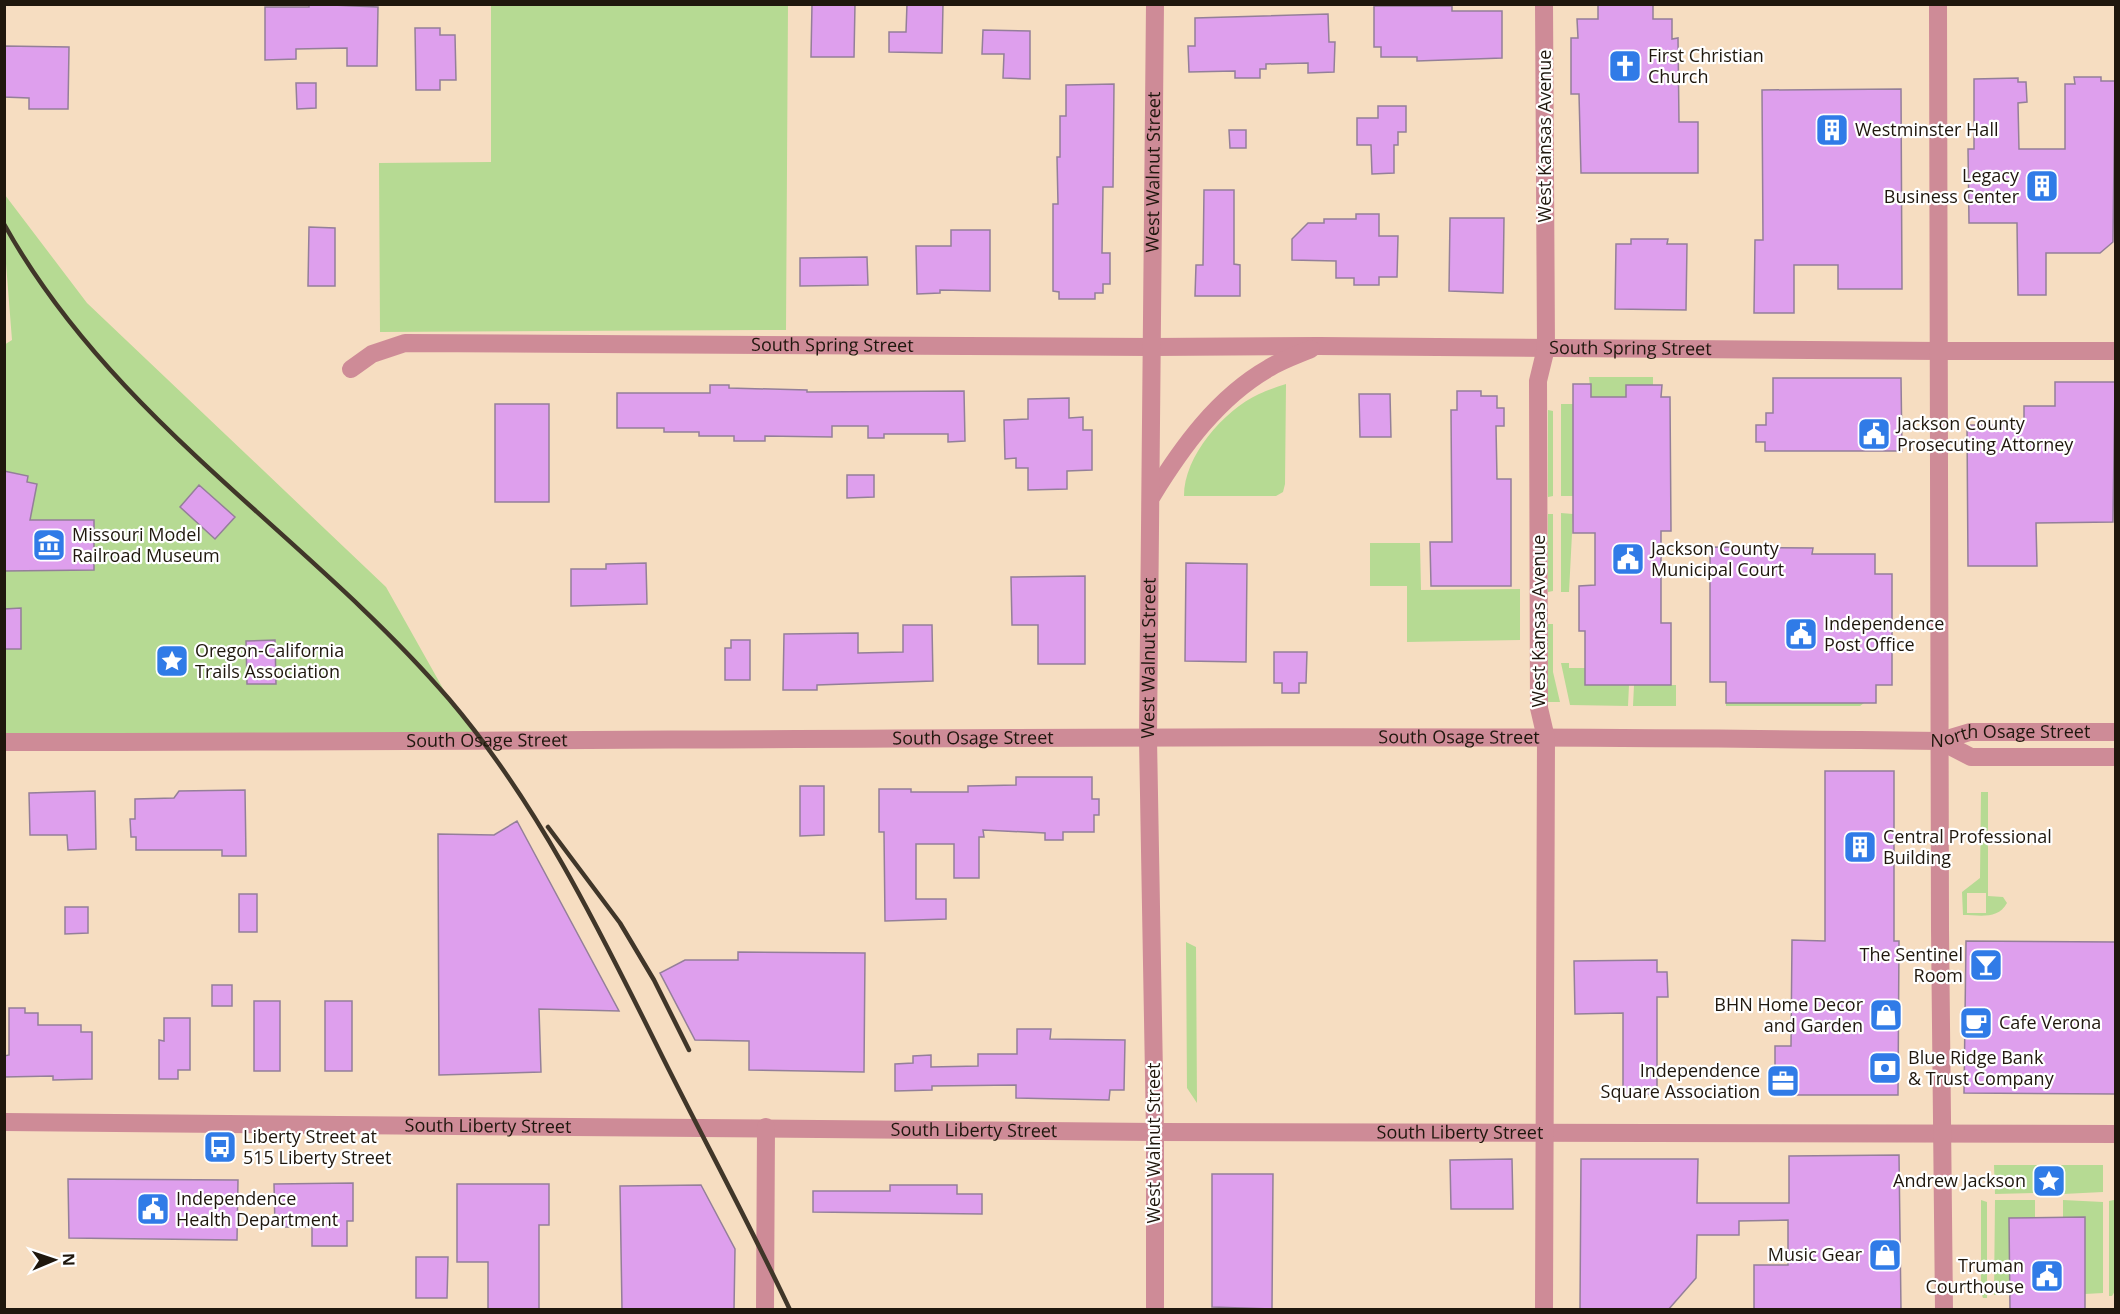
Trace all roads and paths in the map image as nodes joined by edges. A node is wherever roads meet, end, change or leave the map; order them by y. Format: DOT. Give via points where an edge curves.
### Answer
graph roads {
  1 [pos="1155,4"];
  2 [pos="1544,4"];
  3 [pos="1938,4"];
  4 [pos="1319,346"];
  5 [pos="1152,347"];
  6 [pos="1546,348"];
  7 [pos="1940,351"];
  8 [pos="2115,351"];
  9 [pos="351,369"];
  10 [pos="1152,498"];
  11 [pos="2115,732"];
  12 [pos="1148,738"];
  13 [pos="1546,738"];
  14 [pos="1940,741"];
  15 [pos="4,742"];
  16 [pos="2115,757"];
  17 [pos="4,1122"];
  18 [pos="766,1127"];
  19 [pos="1155,1132"];
  20 [pos="1545,1133"];
  21 [pos="2115,1134"];
  22 [pos="1943,1135"];
  23 [pos="765,1310"];
  24 [pos="1155,1310"];
  25 [pos="1544,1310"];
  26 [pos="1944,1310"];
  1 -- 5 [label="street, West Walnut Street"];
  2 -- 6 [label="street, West Kansas Avenue"];
  3 -- 7 [label="street"];
  4 -- 5 [label="street, South Spring Street"];
  4 -- 6 [label="street, South Spring Street"];
  4 -- 10 [label="street, South Spring Street" via="1268,368 1220,405 1180,451"];
  5 -- 9 [label="street, South Spring Street" via="405,343 372,354"];
  5 -- 10 [label="street, West Walnut Street"];
  6 -- 7 [label="street, South Spring Street"];
  6 -- 13 [label="street, West Kansas Avenue" via="1538,381 1539,708"];
  7 -- 8 [label="street, South Spring Street"];
  7 -- 14 [label="street"];
  10 -- 12 [label="street, West Walnut Street"];
  11 -- 14 [label="street, North Osage Street" via="1970,732"];
  12 -- 13 [label="street, South Osage Street"];
  12 -- 15 [label="street, South Osage Street"];
  12 -- 19 [label="street, West Walnut Street"];
  13 -- 14 [label="street, South Osage Street"];
  13 -- 20 [label="street, West Kansas Avenue"];
  14 -- 16 [label="street, North Osage Street" via="1971,757"];
  14 -- 22 [label="street"];
  17 -- 18 [label="street, South Liberty Street"];
  18 -- 19 [label="street, South Liberty Street"];
  18 -- 23 [label="street"];
  19 -- 20 [label="street, South Liberty Street"];
  19 -- 24 [label="street, West Walnut Street"];
  20 -- 22 [label="street, South Liberty Street"];
  20 -- 25 [label="street, West Kansas Avenue"];
  21 -- 22 [label="street, South Liberty Street"];
  22 -- 26 [label="street"];
}
